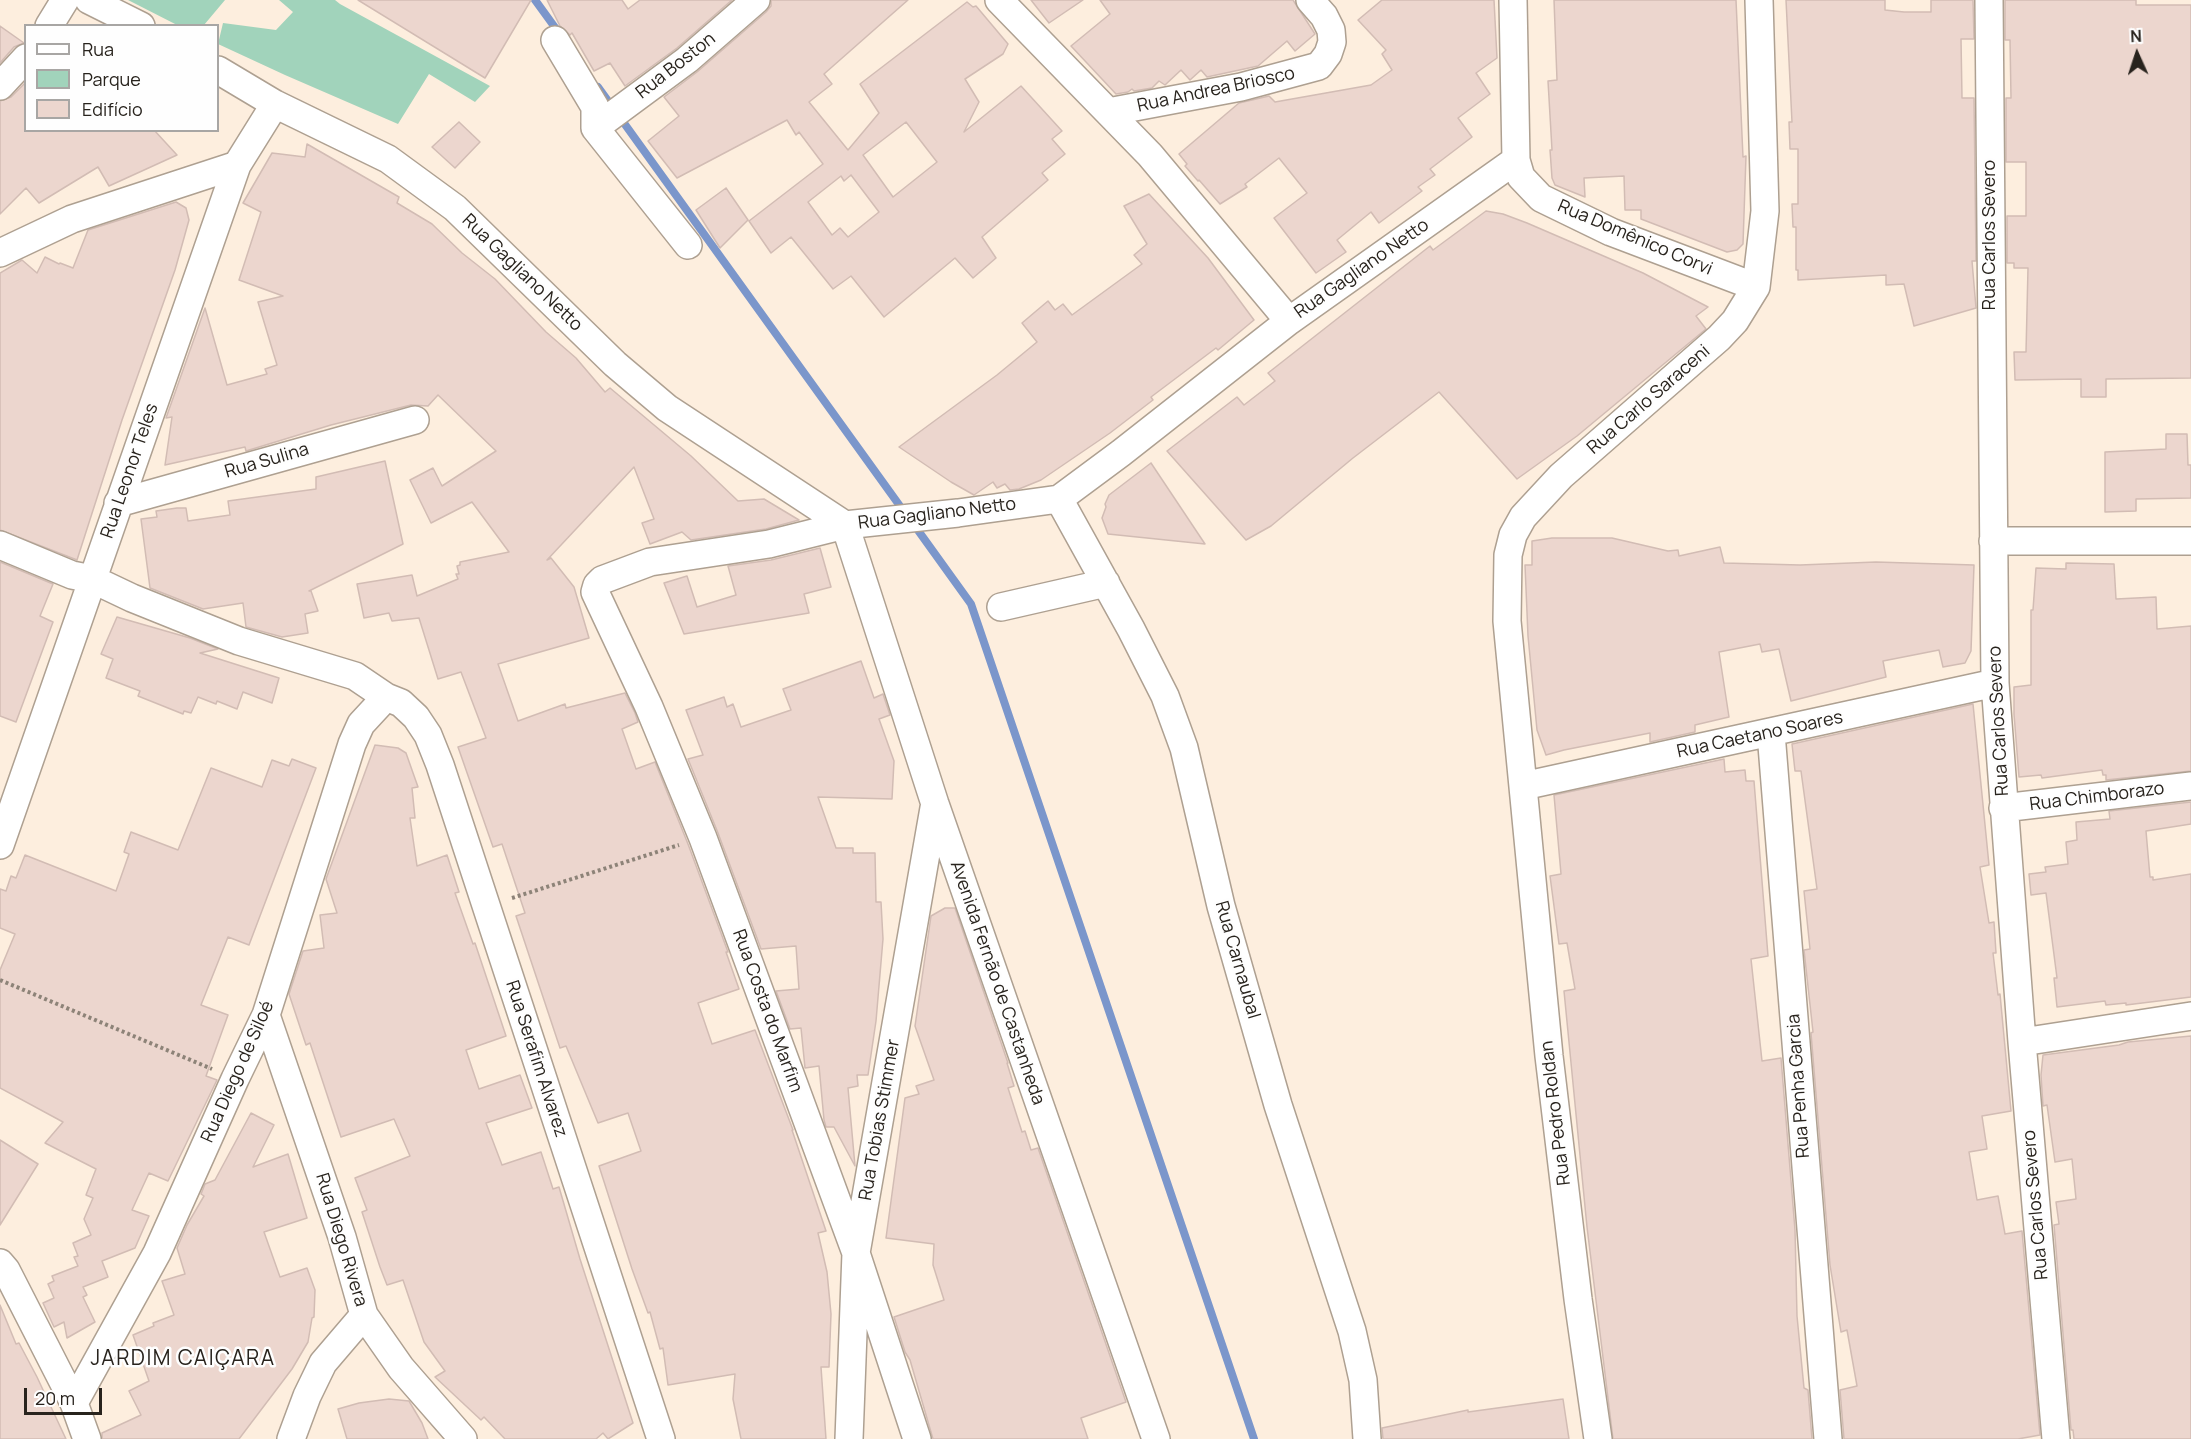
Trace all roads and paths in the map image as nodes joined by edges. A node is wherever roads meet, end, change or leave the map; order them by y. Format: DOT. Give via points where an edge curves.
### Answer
graph roads {
  1 [pos="64,0"];
  2 [pos="89,0"];
  3 [pos="756,0"];
  4 [pos="999,0"];
  5 [pos="1310,0"];
  6 [pos="1513,0"];
  7 [pos="1759,0"];
  8 [pos="1989,0"];
  9 [pos="50,24"];
  10 [pos="137,24"];
  11 [pos="555,40"];
  12 [pos="24,60"];
  13 [pos="219,71"];
  14 [pos="0,86"];
  15 [pos="275,104"];
  16 [pos="1108,112"];
  17 [pos="595,129"];
  18 [pos="1516,160"];
  19 [pos="237,165"];
  20 [pos="688,245"];
  21 [pos="0,253"];
  22 [pos="1756,287"];
  23 [pos="1289,321"];
  24 [pos="415,420"];
  25 [pos="1059,499"];
  26 [pos="118,503"];
  27 [pos="845,525"];
  28 [pos="1993,541"];
  29 [pos="2191,541"];
  30 [pos="0,545"];
  31 [pos="92,579"];
  32 [pos="1106,583"];
  33 [pos="1001,607"];
  34 [pos="1995,683"];
  35 [pos="386,697"];
  36 [pos="1771,733"];
  37 [pos="1523,786"];
  38 [pos="2191,786"];
  39 [pos="935,804"];
  40 [pos="2003,808"];
  41 [pos="703,838"];
  42 [pos="0,845"];
  43 [pos="485,907"];
  44 [pos="0,980"];
  45 [pos="266,1015"];
  46 [pos="2191,1016"];
  47 [pos="2022,1042"];
  48 [pos="235,1079"];
  49 [pos="856,1253"];
  50 [pos="0,1263"];
  51 [pos="364,1315"];
  52 [pos="74,1403"];
  53 [pos="462,1438"];
  54 [pos="87,1439"];
  55 [pos="291,1439"];
  56 [pos="661,1439"];
  57 [pos="849,1439"];
  58 [pos="916,1439"];
  59 [pos="1156,1439"];
  60 [pos="1367,1439"];
  61 [pos="1598,1439"];
  62 [pos="1828,1439"];
  63 [pos="2056,1439"];
  1 -- 9 [label="street"];
  2 -- 10 [label="street"];
  3 -- 17 [label="street, Rua Boston" via="687,60"];
  4 -- 16 [label="street"];
  5 -- 16 [label="street, Rua Andrea Briosco" via="1331,30 1332,42 1319,66 1241,87"];
  6 -- 18 [label="street, Rua Domênico Corvi"];
  7 -- 22 [label="street, Rua Carlo Saraceni" via="1765,212"];
  8 -- 28 [label="street, Rua Carlos Severo"];
  11 -- 17 [label="street" via="595,107"];
  12 -- 14 [label="street"];
  13 -- 15 [label="street, Rua Gagliano Netto"];
  15 -- 19 [label="street, Rua Leonor Teles"];
  15 -- 27 [label="street, Rua Gagliano Netto" via="388,159 446,201 667,408"];
  16 -- 23 [label="street" via="1150,155"];
  17 -- 20 [label="street"];
  18 -- 22 [label="street, Rua Domênico Corvi" via="1521,177 1541,198 1611,232"];
  18 -- 23 [label="street, Rua Gagliano Netto"];
  19 -- 21 [label="street" via="72,219"];
  19 -- 26 [label="street, Rua Leonor Teles"];
  22 -- 37 [label="street, Rua Carlo Saraceni" via="1719,338 1561,476 1523,517 1513,535 1508,555 1507,621"];
  23 -- 25 [label="street, Rua Gagliano Netto"];
  24 -- 26 [label="street, Rua Sulina"];
  25 -- 27 [label="street, Rua Gagliano Netto"];
  25 -- 32 [label="street, Rua Carnaubal"];
  26 -- 31 [label="street, Rua Leonor Teles"];
  27 -- 39 [label="street, Avenida Fernão de Castanheda"];
  27 -- 41 [label="street, Rua Costa do Marfim" via="769,544 650,562 597,585 595,592 649,707"];
  28 -- 29 [label="street"];
  28 -- 34 [label="street, Rua Carlos Severo"];
  30 -- 31 [label="street, Rua Serafim Alvarez" via="72,575"];
  31 -- 35 [label="street, Rua Serafim Alvarez" via="239,641 355,676"];
  31 -- 42 [label="street, Rua Leonor Teles"];
  32 -- 33 [label="street"];
  32 -- 60 [label="street, Rua Carnaubal" via="1165,696 1184,748 1221,906 1278,1105 1352,1331 1362,1380"];
  34 -- 36 [label="street, Rua Caetano Soares"];
  34 -- 40 [label="street, Rua Carlos Severo"];
  35 -- 43 [label="street, Rua Serafim Alvarez" via="416,717 428,735"];
  35 -- 45 [label="street, Rua Diego de Siloé" via="361,724 352,744"];
  36 -- 37 [label="street, Rua Caetano Soares"];
  36 -- 62 [label="street, Rua Penha Garcia"];
  37 -- 61 [label="street, Rua Pedro Roldan" via="1549,1056"];
  38 -- 40 [label="street, Rua Chimborazo"];
  39 -- 49 [label="street, Rua Tobias Stimmer"];
  39 -- 59 [label="street, Avenida Fernão de Castanheda"];
  40 -- 47 [label="street, Rua Carlos Severo"];
  41 -- 43 [label="path"];
  41 -- 49 [label="street, Rua Costa do Marfim"];
  43 -- 56 [label="street, Rua Serafim Alvarez"];
  44 -- 48 [label="path"];
  45 -- 48 [label="street, Rua Diego de Siloé"];
  45 -- 51 [label="street, Rua Diego Rivera" via="342,1237"];
  46 -- 47 [label="street"];
  47 -- 63 [label="street, Rua Carlos Severo"];
  48 -- 52 [label="street, Rua Diego de Siloé" via="157,1254"];
  49 -- 57 [label="street, Rua Tobias Stimmer"];
  49 -- 58 [label="street, Rua Costa do Marfim"];
  50 -- 52 [label="street"];
  51 -- 53 [label="street, Rua Diego Rivera" via="401,1368"];
  51 -- 55 [label="street" via="323,1363"];
  52 -- 54 [label="street"];
}
